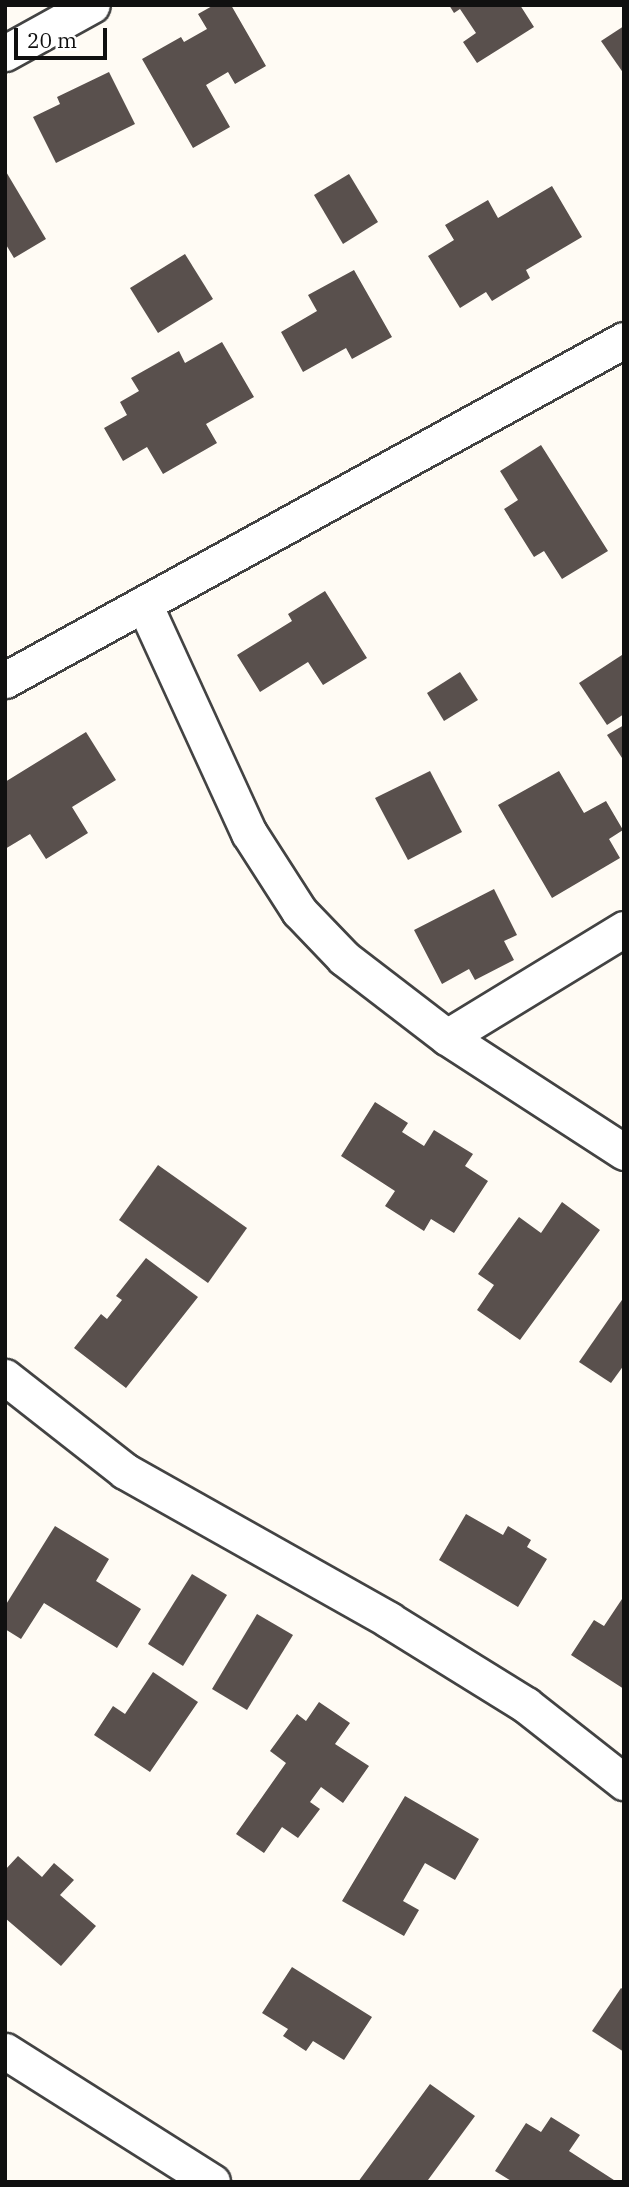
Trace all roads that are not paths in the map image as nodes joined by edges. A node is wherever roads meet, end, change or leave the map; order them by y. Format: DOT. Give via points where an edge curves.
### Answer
graph roads {
  1 [pos="92,5"];
  2 [pos="5,53"];
  3 [pos="624,340"];
  4 [pos="144,604"];
  5 [pos="5,680"];
  6 [pos="624,929"];
  7 [pos="447,1037"];
  8 [pos="624,1152"];
  9 [pos="5,1377"];
  10 [pos="624,1782"];
  11 [pos="5,2051"];
  12 [pos="212,2182"];
  1 -- 2 [label="street"];
  3 -- 4 [label="street"];
  4 -- 5 [label="street"];
  4 -- 7 [label="street" via="249,833 299,911 344,958"];
  6 -- 7 [label="street"];
  7 -- 8 [label="street"];
  9 -- 10 [label="street" via="125,1471 480,1676 526,1705"];
  11 -- 12 [label="street"];
}
